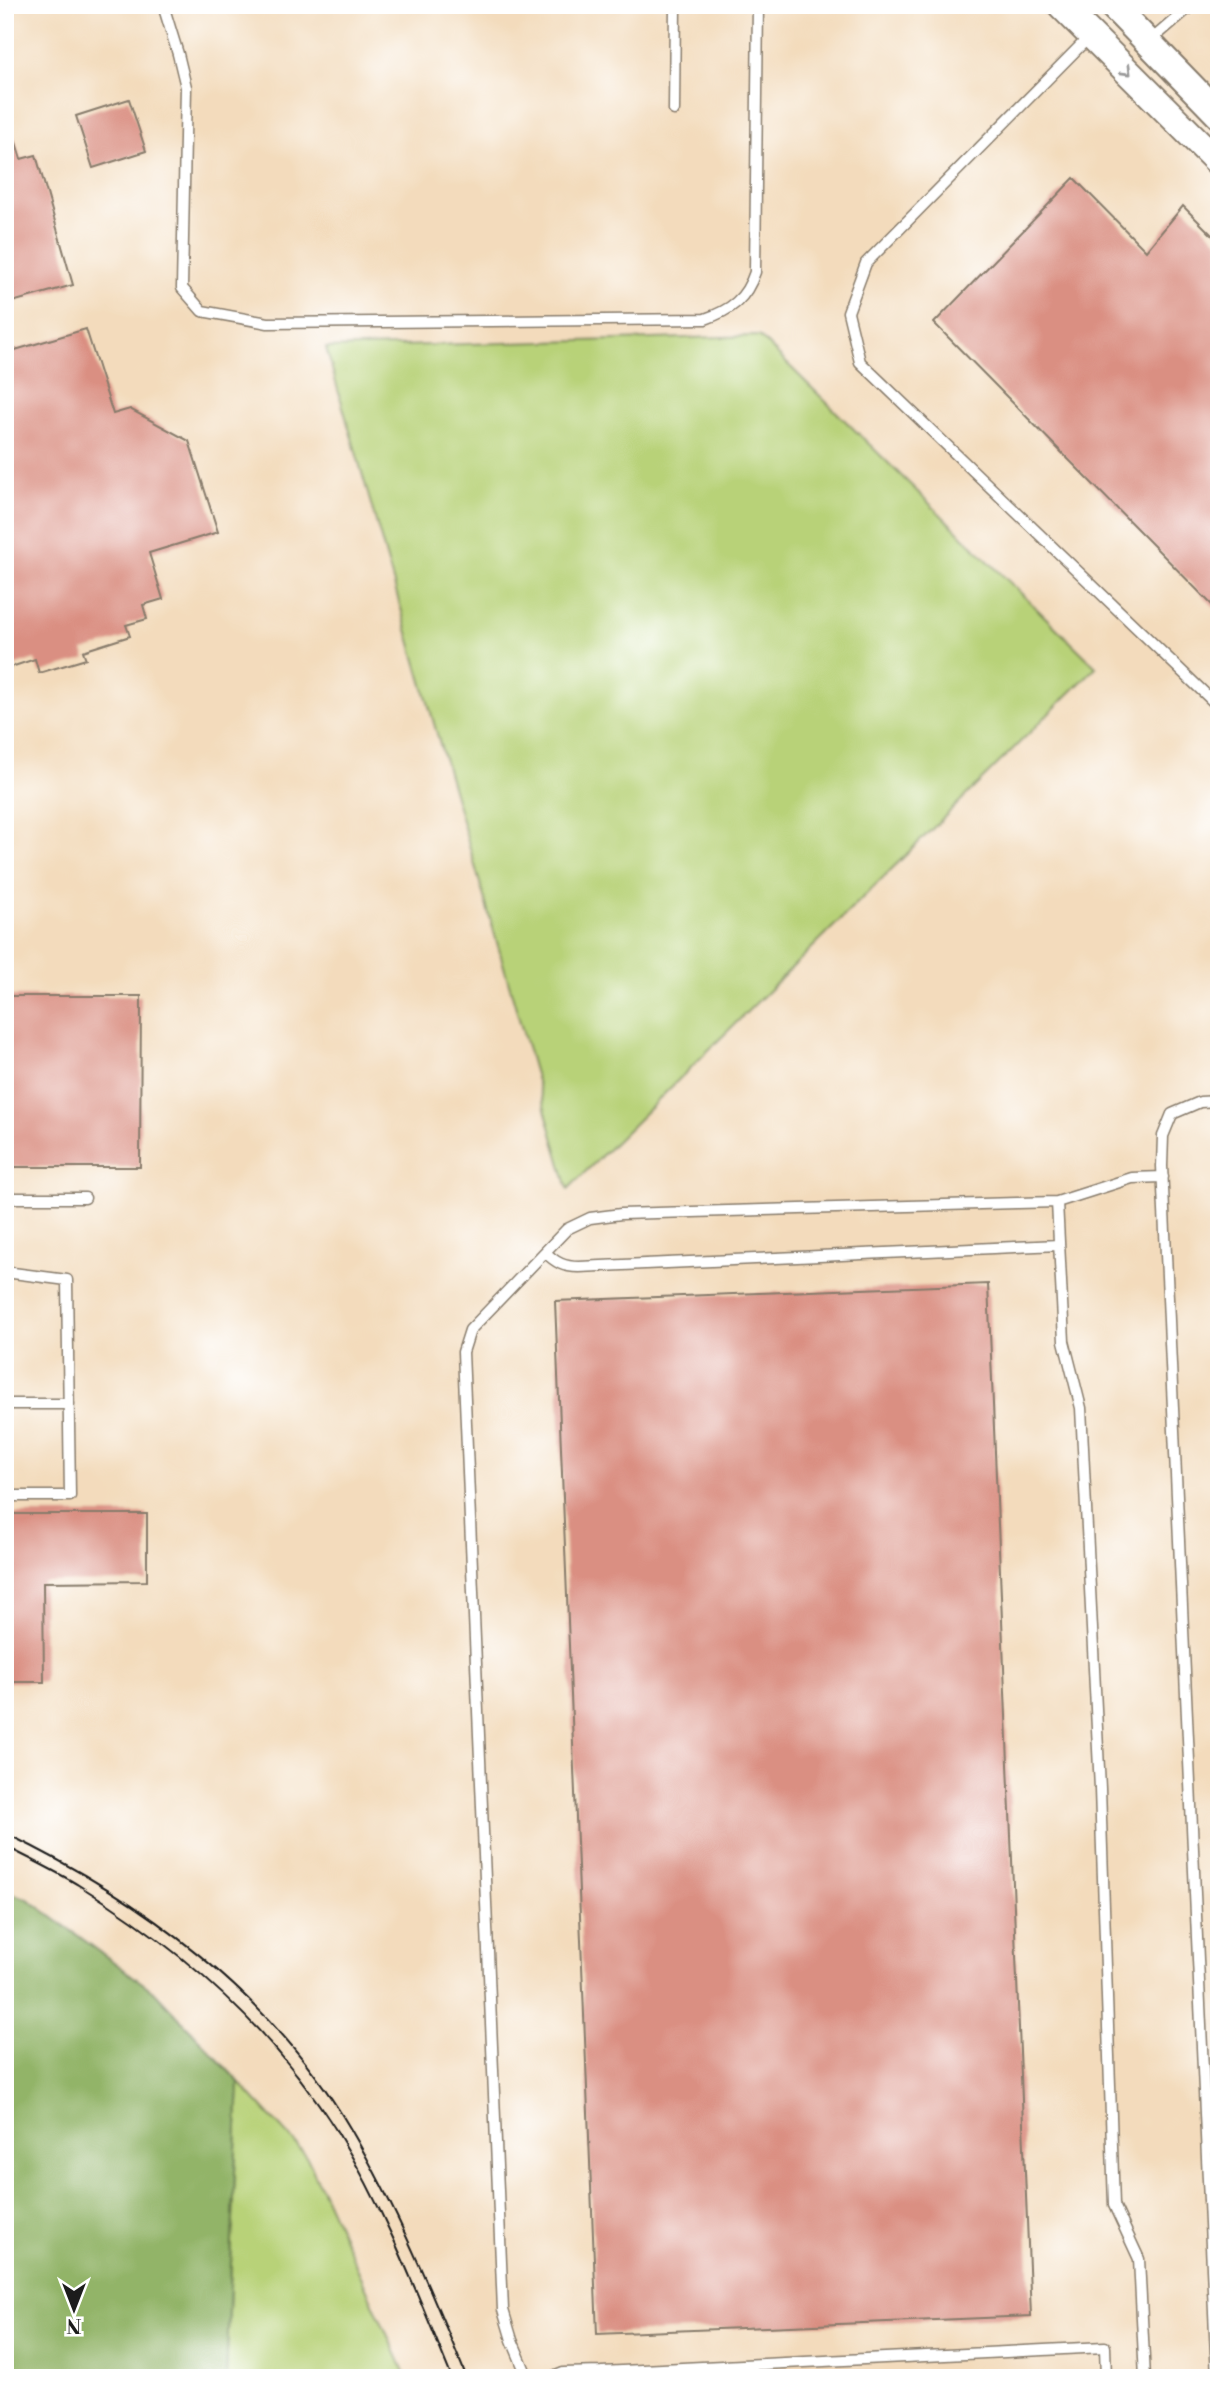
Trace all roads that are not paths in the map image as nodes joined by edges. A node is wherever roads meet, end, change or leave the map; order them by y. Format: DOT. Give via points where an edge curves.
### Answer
graph roads {
  1 [pos="163,5"];
  2 [pos="675,5"];
  3 [pos="758,5"];
  4 [pos="1061,5"];
  5 [pos="1112,5"];
  6 [pos="1192,5"];
  7 [pos="1091,34"];
  8 [pos="1148,42"];
  9 [pos="674,110"];
  10 [pos="1219,115"];
  11 [pos="1219,163"];
  12 [pos="1219,707"];
  13 [pos="1219,1101"];
  14 [pos="1163,1177"];
  15 [pos="5,1198"];
  16 [pos="85,1198"];
  17 [pos="1057,1202"];
  18 [pos="1059,1245"];
  19 [pos="545,1252"];
  20 [pos="5,1272"];
  21 [pos="5,1404"];
  22 [pos="69,1404"];
  23 [pos="5,1496"];
  24 [pos="602,2375"];
  25 [pos="528,2378"];
  26 [pos="551,2378"];
  27 [pos="1106,2378"];
  28 [pos="1144,2378"];
  29 [pos="1217,2378"];
  1 -- 3 [label="lane" via="186,87 182,288 202,311 268,323 705,319 737,304 755,272"];
  2 -- 9 [label="lane"];
  4 -- 7 [label="street"];
  5 -- 8 [label="street"];
  6 -- 8 [label="lane"];
  7 -- 11 [label="street, one-way"];
  7 -- 12 [label="lane" via="866,263 848,312 860,362"];
  8 -- 10 [label="street"];
  13 -- 14 [label="lane" via="1200,1102 1171,1114 1163,1136"];
  14 -- 17 [label="lane" via="1132,1178"];
  14 -- 29 [label="lane"];
  15 -- 16 [label="lane"];
  17 -- 18 [label="lane"];
  17 -- 19 [label="lane" via="621,1214 579,1223"];
  18 -- 19 [label="lane" via="579,1266 555,1262"];
  18 -- 28 [label="lane" via="1064,1341 1081,1408 1114,2205 1139,2259"];
  19 -- 25 [label="lane" via="470,1330 463,1352 503,2310"];
  20 -- 22 [label="lane" via="67,1280"];
  21 -- 22 [label="lane"];
  22 -- 23 [label="lane" via="70,1496"];
  24 -- 26 [label="lane" via="564,2373"];
  24 -- 27 [label="lane" via="1104,2347"];
}
